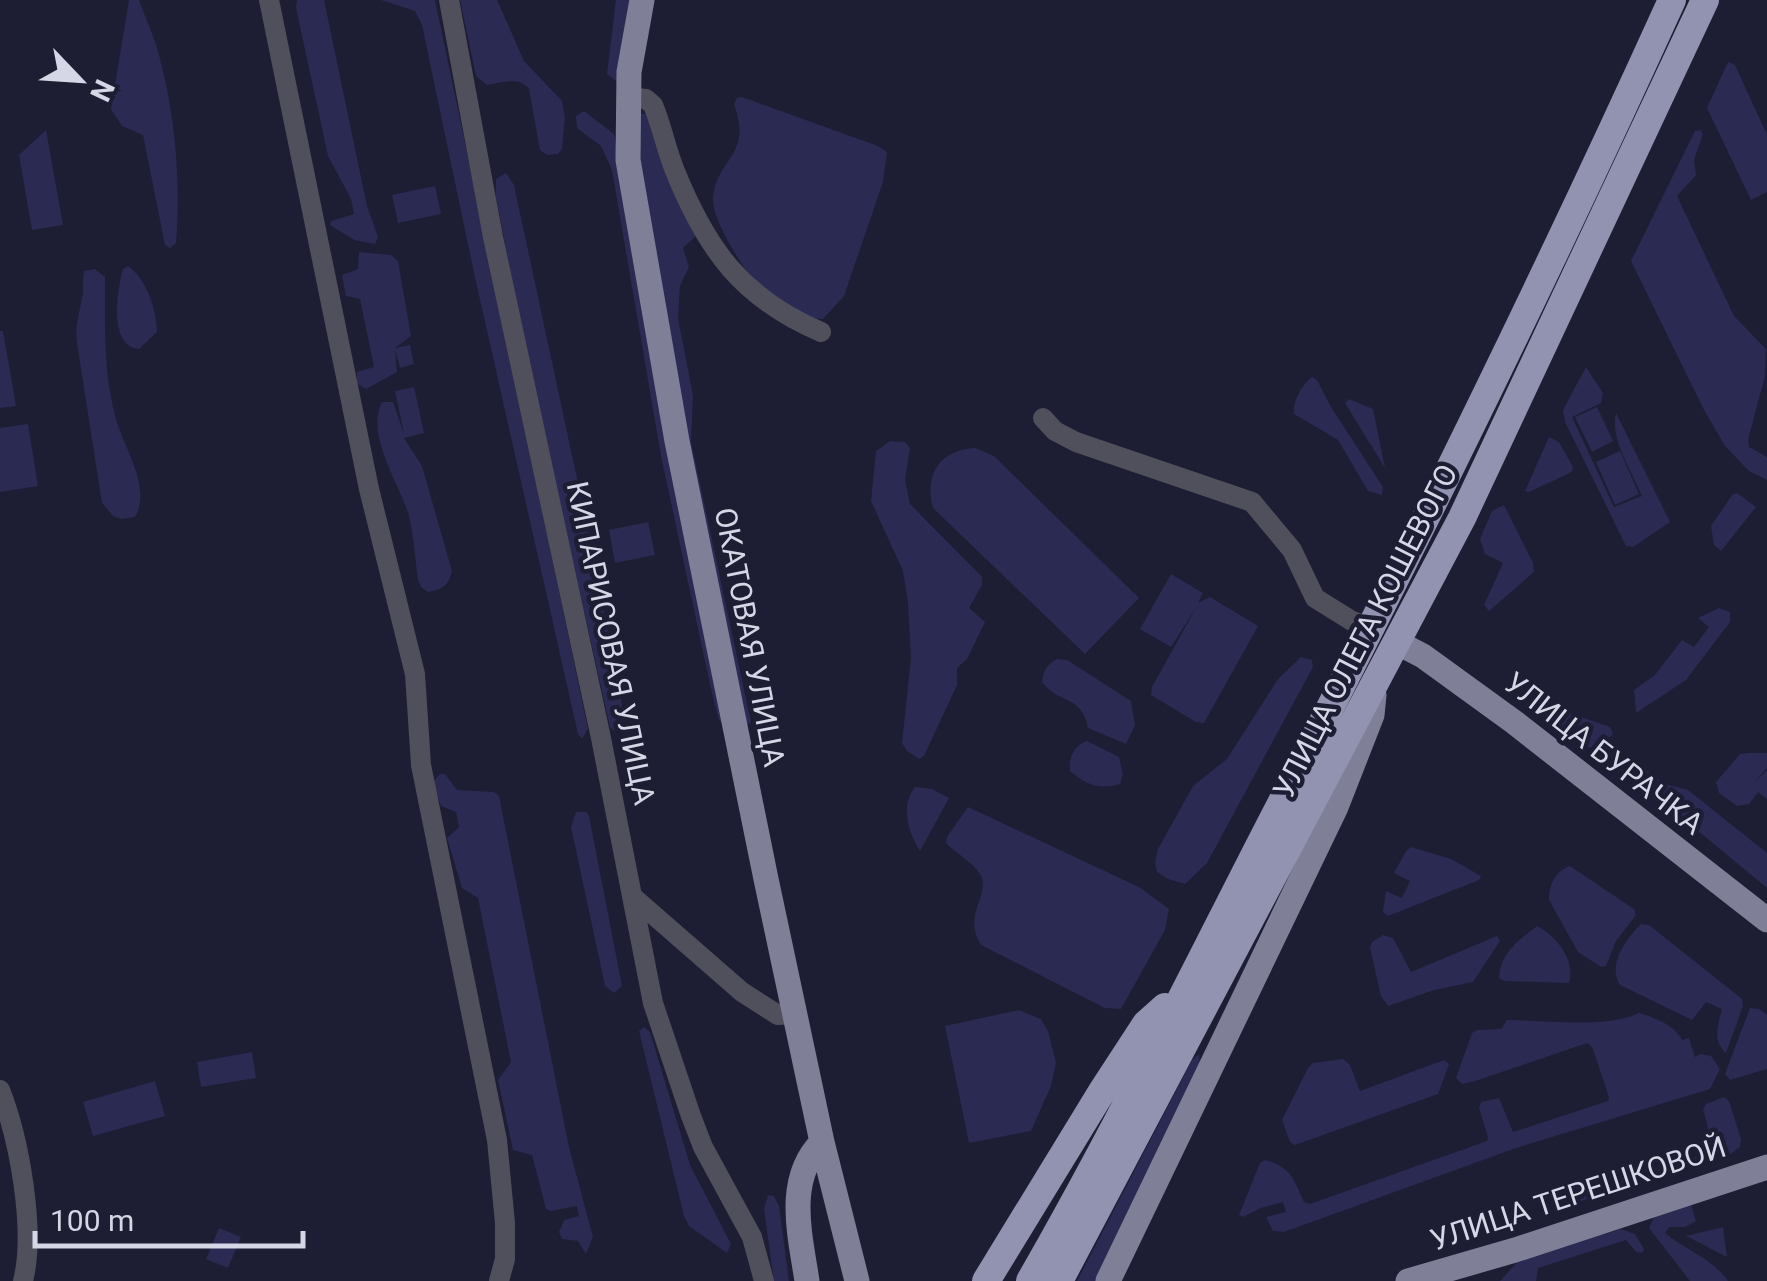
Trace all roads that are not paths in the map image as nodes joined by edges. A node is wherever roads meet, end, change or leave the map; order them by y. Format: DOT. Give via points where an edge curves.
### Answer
graph roads {
  1 [pos="269,0"];
  2 [pos="450,0"];
  3 [pos="642,0"];
  4 [pos="1672,0"];
  5 [pos="1706,0"];
  6 [pos="628,97"];
  7 [pos="820,332"];
  8 [pos="1044,418"];
  9 [pos="1372,628"];
  10 [pos="1398,643"];
  11 [pos="1375,686"];
  12 [pos="633,897"];
  13 [pos="1767,920"];
  14 [pos="1180,1000"];
  15 [pos="794,1014"];
  16 [pos="0,1090"];
  17 [pos="822,1142"];
  18 [pos="1767,1167"];
  19 [pos="846,1245"];
  20 [pos="806,1278"];
  21 [pos="23,1281"];
  22 [pos="499,1281"];
  23 [pos="764,1281"];
  24 [pos="857,1281"];
  25 [pos="986,1281"];
  26 [pos="1030,1281"];
  27 [pos="1059,1281"];
  28 [pos="1108,1281"];
  29 [pos="1408,1281"];
  1 -- 22 [label="street" via="369,489 417,685 421,765 497,1140 505,1235"];
  2 -- 12 [label="street, КИПАРИСОВАЯ УЛИЦА" via="493,237"];
  3 -- 6 [label="main road, ОКАТОВАЯ УЛИЦА"];
  4 -- 9 [label="highway, УЛИЦА ОЛЕГА КОШЕВОГО"];
  5 -- 10 [label="highway, УЛИЦА ОЛЕГА КОШЕВОГО"];
  6 -- 7 [label="street" via="653,105 676,174 739,281 787,318"];
  6 -- 15 [label="main road, ОКАТОВАЯ УЛИЦА" via="628,160 674,420"];
  8 -- 9 [label="street" via="1076,442 1252,502 1292,550 1315,598"];
  9 -- 14 [label="highway, УЛИЦА ОЛЕГА КОШЕВОГО"];
  10 -- 11 [label="highway, УЛИЦА ОЛЕГА КОШЕВОГО"];
  10 -- 13 [label="main road, УЛИЦА БУРАЧКА" via="1514,722"];
  11 -- 27 [label="highway, УЛИЦА ОЛЕГА КОШЕВОГО"];
  11 -- 28 [label="main road" via="1372,715 1336,807"];
  12 -- 15 [label="street" via="742,992 778,1015"];
  12 -- 23 [label="street, КИПАРИСОВАЯ УЛИЦА" via="653,1003 674,1068 703,1147 752,1237"];
  14 -- 25 [label="highway" via="1146,1024"];
  14 -- 26 [label="highway, УЛИЦА ОЛЕГА КОШЕВОГО"];
  15 -- 17 [label="main road, ОКАТОВАЯ УЛИЦА"];
  16 -- 21 [label="street" via="30,1233"];
  17 -- 19 [label="main road, ОКАТОВАЯ УЛИЦА"];
  17 -- 20 [label="main road" via="800,1174"];
  18 -- 29 [label="main road, УЛИЦА ТЕРЕШКОВОЙ"];
  19 -- 20 [label="main road" via="817,1241"];
  19 -- 24 [label="main road, ОКАТОВАЯ УЛИЦА"];
}
